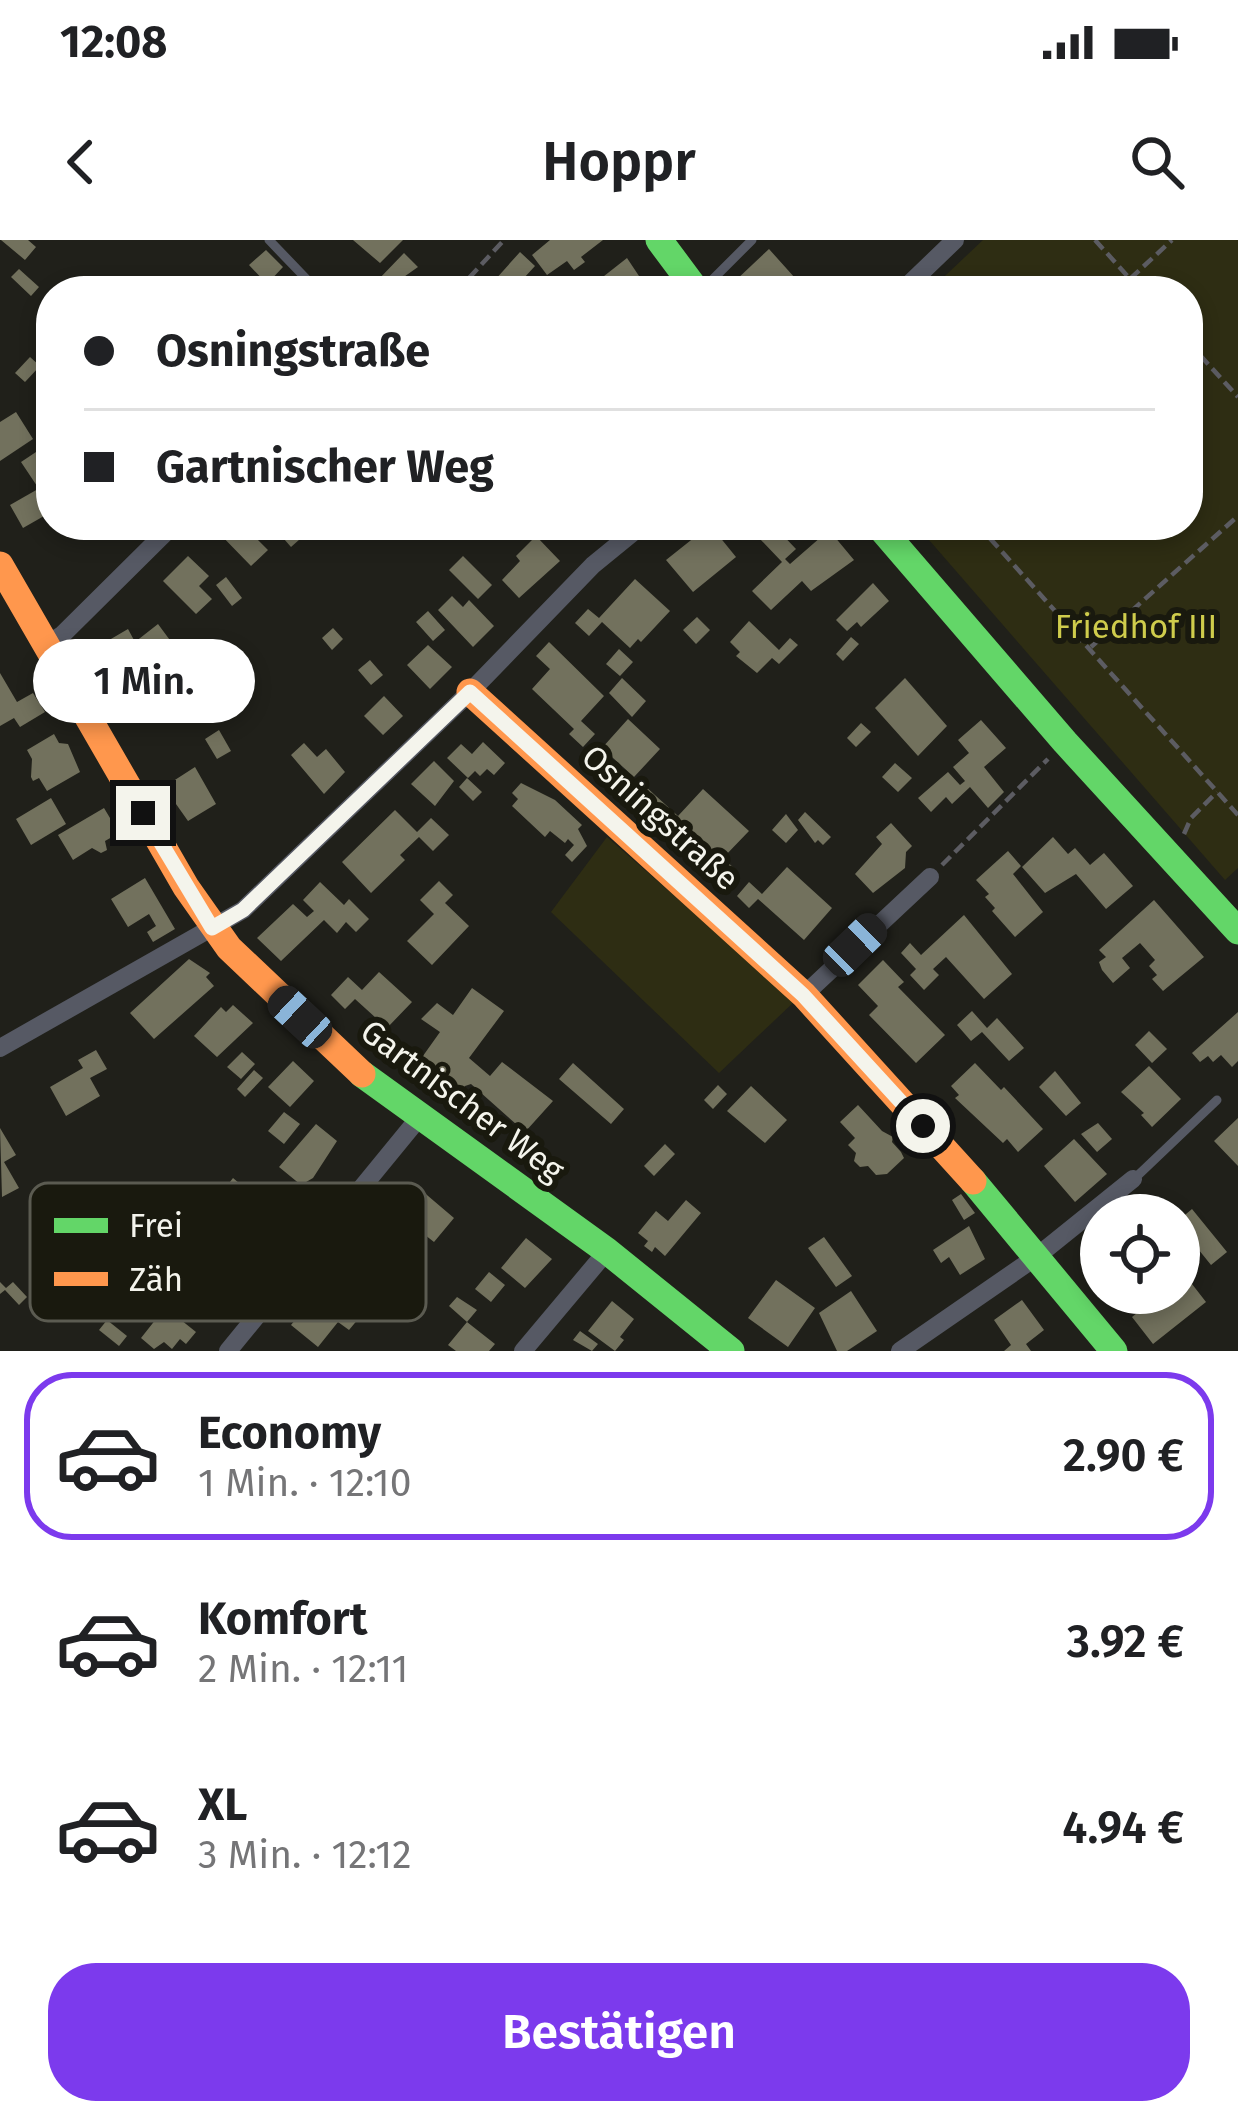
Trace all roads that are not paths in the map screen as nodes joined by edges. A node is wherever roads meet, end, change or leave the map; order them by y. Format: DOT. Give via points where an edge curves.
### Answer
graph roads {
  1 [pos="268,240"];
  2 [pos="659,240"];
  3 [pos="752,240"];
  4 [pos="955,240"];
  5 [pos="303,276"];
  6 [pos="687,276"];
  7 [pos="715,276"];
  8 [pos="918,276"];
  9 [pos="158,540"];
  10 [pos="624,540"];
  11 [pos="891,540"];
  12 [pos="0,566"];
  13 [pos="46,645"];
  14 [pos="470,692"];
  15 [pos="930,877"];
  16 [pos="212,928"];
  17 [pos="1238,931"];
  18 [pos="803,995"];
  19 [pos="0,1048"];
  20 [pos="1217,1100"];
  21 [pos="418,1119"];
  22 [pos="1133,1179"];
  23 [pos="366,1183"];
  24 [pos="607,1251"];
  25 [pos="1036,1257"];
  26 [pos="253,1321"];
  27 [pos="228,1351"];
  28 [pos="524,1351"];
  29 [pos="731,1351"];
  30 [pos="900,1351"];
  31 [pos="1114,1351"];
  1 -- 5 [label="lane"];
  2 -- 6 [label="street"];
  3 -- 7 [label="lane"];
  4 -- 8 [label="street"];
  9 -- 13 [label="street"];
  10 -- 14 [label="street"];
  11 -- 17 [label="street"];
  12 -- 13 [label="street, Gartnischer Weg"];
  13 -- 16 [label="street, Gartnischer Weg"];
  14 -- 16 [label="street" via="243,910"];
  14 -- 18 [label="street, Osningstraße"];
  15 -- 18 [label="street"];
  16 -- 19 [label="street"];
  16 -- 21 [label="street, Gartnischer Weg"];
  18 -- 25 [label="street, Osningstraße"];
  20 -- 22 [label="lane"];
  21 -- 23 [label="street"];
  21 -- 24 [label="street, Gartnischer Weg"];
  22 -- 25 [label="street"];
  24 -- 28 [label="street"];
  24 -- 29 [label="street, Gartnischer Weg"];
  25 -- 30 [label="street"];
  25 -- 31 [label="street, Osningstraße"];
  26 -- 27 [label="street"];
}
